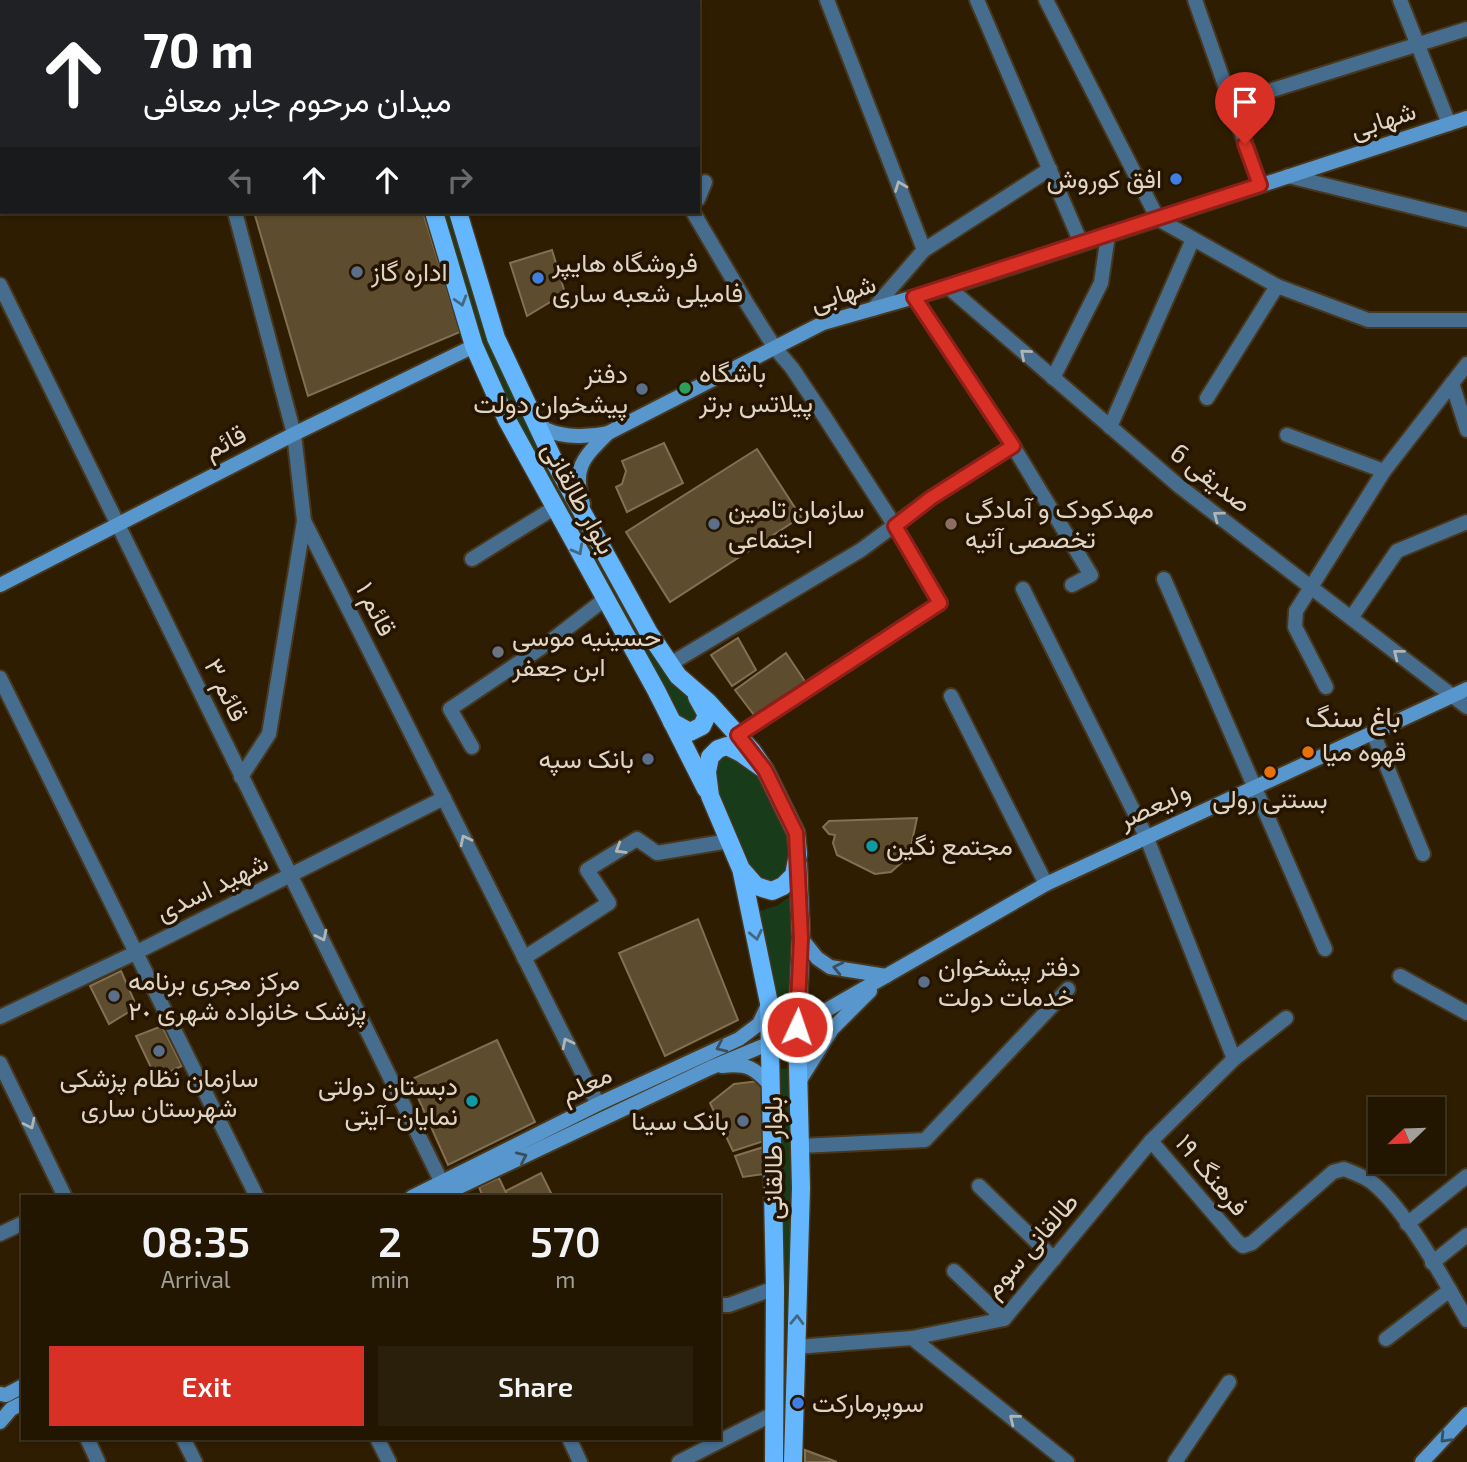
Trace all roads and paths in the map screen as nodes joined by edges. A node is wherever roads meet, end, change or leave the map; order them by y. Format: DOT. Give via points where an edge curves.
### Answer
graph roads {
  1 [pos="827,0"];
  2 [pos="977,0"];
  3 [pos="1046,0"];
  4 [pos="1195,0"];
  5 [pos="1400,0"];
  6 [pos="1467,29"];
  7 [pos="1418,44"];
  8 [pos="1231,103"];
  9 [pos="1467,118"];
  10 [pos="1449,124"];
  11 [pos="1050,169"];
  12 [pos="1288,176"];
  13 [pos="705,182"];
  14 [pos="1260,185"];
  15 [pos="700,194"];
  16 [pos="236,214"];
  17 [pos="435,214"];
  18 [pos="459,214"];
  19 [pos="694,214"];
  20 [pos="1158,219"];
  21 [pos="1467,220"];
  22 [pos="1108,235"];
  23 [pos="1193,239"];
  24 [pos="1081,243"];
  25 [pos="925,250"];
  26 [pos="0,285"];
  27 [pos="1277,286"];
  28 [pos="948,287"];
  29 [pos="914,297"];
  30 [pos="873,309"];
  31 [pos="1467,320"];
  32 [pos="474,346"];
  33 [pos="775,348"];
  34 [pos="1467,364"];
  35 [pos="1054,378"];
  36 [pos="1452,383"];
  37 [pos="1207,398"];
  38 [pos="528,410"];
  39 [pos="1110,427"];
  40 [pos="1467,430"];
  41 [pos="608,433"];
  42 [pos="294,434"];
  43 [pos="1287,435"];
  44 [pos="1013,446"];
  45 [pos="1384,471"];
  46 [pos="554,508"];
  47 [pos="587,519"];
  48 [pos="304,521"];
  49 [pos="1467,522"];
  50 [pos="119,524"];
  51 [pos="895,526"];
  52 [pos="472,559"];
  53 [pos="1164,579"];
  54 [pos="0,585"];
  55 [pos="1072,585"];
  56 [pos="1311,587"];
  57 [pos="1023,589"];
  58 [pos="605,599"];
  59 [pos="1351,618"];
  60 [pos="670,664"];
  61 [pos="0,678"];
  62 [pos="1325,687"];
  63 [pos="692,688"];
  64 [pos="1467,689"];
  65 [pos="951,696"];
  66 [pos="1452,696"];
  67 [pos="1467,707"];
  68 [pos="672,722"];
  69 [pos="1373,733"];
  70 [pos="738,735"];
  71 [pos="472,747"];
  72 [pos="765,770"];
  73 [pos="241,777"];
  74 [pos="1253,788"];
  75 [pos="710,796"];
  76 [pos="444,798"];
  77 [pos="1146,836"];
  78 [pos="729,841"];
  79 [pos="798,853"];
  80 [pos="1423,854"];
  81 [pos="741,869"];
  82 [pos="292,875"];
  83 [pos="1046,884"];
  84 [pos="801,938"];
  85 [pos="1325,949"];
  86 [pos="135,953"];
  87 [pos="524,958"];
  88 [pos="886,976"];
  89 [pos="1400,976"];
  90 [pos="1068,989"];
  91 [pos="769,1003"];
  92 [pos="1467,1013"];
  93 [pos="0,1017"];
  94 [pos="1286,1018"];
  95 [pos="797,1027"];
  96 [pos="770,1043"];
  97 [pos="1234,1059"];
  98 [pos="0,1063"];
  99 [pos="710,1068"];
  100 [pos="800,1080"];
  101 [pos="772,1087"];
  102 [pos="598,1104"];
  103 [pos="1151,1141"];
  104 [pos="800,1146"];
  105 [pos="1467,1176"];
  106 [pos="979,1186"];
  107 [pos="444,1192"];
  108 [pos="64,1195"];
  109 [pos="256,1195"];
  110 [pos="425,1195"];
  111 [pos="21,1224"];
  112 [pos="1407,1224"];
  113 [pos="0,1234"];
  114 [pos="1467,1235"];
  115 [pos="1054,1259"];
  116 [pos="1432,1263"];
  117 [pos="954,1271"];
  118 [pos="775,1288"];
  119 [pos="1450,1290"];
  120 [pos="721,1305"];
  121 [pos="1004,1319"];
  122 [pos="1467,1320"];
  123 [pos="912,1338"];
  124 [pos="1386,1339"];
  125 [pos="796,1347"];
  126 [pos="1229,1382"];
  127 [pos="21,1387"];
  128 [pos="0,1394"];
  129 [pos="21,1404"];
  130 [pos="775,1413"];
  131 [pos="1467,1414"];
  132 [pos="0,1422"];
  133 [pos="88,1440"];
  134 [pos="184,1440"];
  135 [pos="378,1440"];
  136 [pos="570,1440"];
  137 [pos="98,1462"];
  138 [pos="195,1462"];
  139 [pos="389,1462"];
  140 [pos="580,1462"];
  141 [pos="679,1462"];
  142 [pos="774,1462"];
  143 [pos="793,1462"];
  144 [pos="1067,1462"];
  145 [pos="1175,1462"];
  146 [pos="1422,1462"];
  25 -- 1 [label="street, one-way"];
  2 -- 11 [label="street"];
  3 -- 20 [label="street"];
  4 -- 8 [label="street"];
  5 -- 7 [label="street"];
  6 -- 7 [label="street"];
  7 -- 8 [label="street"];
  7 -- 10 [label="street"];
  8 -- 14 [label="street"];
  9 -- 10 [label="main road, شهابی"];
  10 -- 12 [label="main road, شهابی"];
  11 -- 24 [label="street"];
  11 -- 25 [label="street"];
  12 -- 14 [label="main road, شهابی"];
  12 -- 21 [label="street"];
  13 -- 15 [label="street"];
  14 -- 20 [label="main road, شهابی"];
  16 -- 42 [label="street, قائم ١"];
  17 -- 32 [label="main road, بلوار طالقانی, one-way"];
  18 -- 38 [label="main road, بلوار طالقانی" via="496,338"];
  19 -- 33 [label="street"];
  20 -- 22 [label="main road, شهابی"];
  20 -- 23 [label="street"];
  22 -- 24 [label="main road, شهابی"];
  22 -- 35 [label="street" via="1101,283"];
  23 -- 27 [label="street"];
  23 -- 39 [label="street"];
  24 -- 28 [label="main road, شهابی"];
  25 -- 30 [label="street"];
  26 -- 50 [label="street, قائم ٣"];
  27 -- 31 [label="street" via="1368,320"];
  27 -- 37 [label="street"];
  28 -- 29 [label="main road, شهابی"];
  35 -- 28 [label="street, صدیقی 6, one-way"];
  29 -- 30 [label="main road, شهابی"];
  29 -- 44 [label="street"];
  30 -- 33 [label="main road, شهابی" via="823,323"];
  32 -- 42 [label="main road, قائم"];
  32 -- 46 [label="main road, بلوار طالقانی"];
  33 -- 41 [label="main road, شهابی"];
  33 -- 51 [label="street"];
  34 -- 36 [label="street"];
  35 -- 39 [label="street, صدیقی 6"];
  36 -- 40 [label="street"];
  36 -- 45 [label="street"];
  38 -- 41 [label="main road" via="545,429 572,435"];
  38 -- 47 [label="main road, بلوار طالقانی"];
  56 -- 39 [label="street, صدیقی 6, one-way"];
  41 -- 47 [label="main road" via="580,466 578,485"];
  42 -- 48 [label="street, قائم ١"];
  42 -- 50 [label="main road, قائم"];
  43 -- 45 [label="street"];
  44 -- 51 [label="street"];
  44 -- 55 [label="street" via="1091,575"];
  45 -- 56 [label="street"];
  46 -- 52 [label="street"];
  46 -- 58 [label="main road, بلوار طالقانی, one-way"];
  47 -- 60 [label="main road, بلوار طالقانی"];
  48 -- 73 [label="street" via="269,734"];
  48 -- 76 [label="street, قائم ١"];
  49 -- 59 [label="street" via="1397,551"];
  50 -- 54 [label="main road, قائم"];
  50 -- 73 [label="street, قائم ٣"];
  51 -- 60 [label="street"];
  51 -- 70 [label="street" via="940,603"];
  53 -- 74 [label="street"];
  56 -- 59 [label="street, صدیقی 6"];
  56 -- 62 [label="street" via="1296,611 1295,627"];
  57 -- 77 [label="street"];
  58 -- 68 [label="main road, بلوار طالقانی"];
  58 -- 71 [label="street" via="450,709"];
  66 -- 59 [label="street, صدیقی 6, one-way"];
  60 -- 63 [label="main road, بلوار طالقانی"];
  61 -- 86 [label="street"];
  63 -- 68 [label="main road" via="707,715 702,726 690,732"];
  63 -- 70 [label="main road, بلوار طالقانی"];
  64 -- 66 [label="main road, ولیعصر"];
  65 -- 83 [label="street"];
  66 -- 67 [label="street"];
  66 -- 69 [label="main road, ولیعصر"];
  68 -- 75 [label="main road, بلوار طالقانی"];
  69 -- 74 [label="main road, ولیعصر"];
  69 -- 80 [label="street"];
  70 -- 72 [label="main road, بلوار طالقانی"];
  72 -- 75 [label="main road" via="727,746 718,749 710,757 707,772"];
  72 -- 79 [label="main road, بلوار طالقانی" via="796,833"];
  73 -- 82 [label="street, قائم ٣"];
  74 -- 77 [label="main road, ولیعصر"];
  74 -- 85 [label="street"];
  75 -- 78 [label="main road, بلوار طالقانی"];
  76 -- 82 [label="street, شهید اسدی"];
  87 -- 76 [label="street, قائم ١, one-way"];
  77 -- 83 [label="main road, ولیعصر"];
  77 -- 97 [label="street"];
  78 -- 81 [label="main road, بلوار طالقانی"];
  78 -- 87 [label="street, one-way" via="657,853 637,839 587,870 609,903"];
  79 -- 81 [label="main road" via="794,875 772,891 756,886"];
  79 -- 84 [label="main road, بلوار طالقانی"];
  81 -- 91 [label="main road, بلوار طالقانی, one-way"];
  82 -- 86 [label="street, شهید اسدی"];
  82 -- 107 [label="street, قائم ٣, one-way"];
  83 -- 88 [label="main road, ولیعصر"];
  88 -- 84 [label="main road, one-way" via="830,967"];
  84 -- 95 [label="main road, بلوار طالقانی"];
  86 -- 93 [label="street, شهید اسدی"];
  86 -- 109 [label="street"];
  102 -- 87 [label="street, قائم ١, one-way"];
  88 -- 95 [label="main road, ولیعصر"];
  88 -- 100 [label="main road" via="832,1029"];
  89 -- 92 [label="street"];
  90 -- 104 [label="street" via="926,1140"];
  91 -- 96 [label="main road, بلوار طالقانی"];
  91 -- 102 [label="main road, معلم, one-way" via="750,1032"];
  94 -- 97 [label="street, طالقانی سوم"];
  95 -- 96 [label="main road"];
  95 -- 100 [label="main road, بلوار طالقانی"];
  96 -- 99 [label="main road, معلم"];
  96 -- 101 [label="main road, بلوار طالقانی"];
  97 -- 103 [label="street, طالقانی سوم"];
  98 -- 108 [label="street, one-way"];
  99 -- 101 [label="main road" via="742,1065 754,1069"];
  107 -- 99 [label="main road, معلم, one-way"];
  100 -- 104 [label="main road, بلوار طالقانی"];
  101 -- 118 [label="main road, بلوار طالقانی"];
  102 -- 107 [label="main road, معلم"];
  103 -- 112 [label="street, فرهنگ ۱۹" via="1243,1246 1333,1172 1344,1169 1371,1182"];
  103 -- 115 [label="street, طالقانی سوم"];
  125 -- 104 [label="main road, بلوار طالقانی, one-way"];
  105 -- 112 [label="street"];
  106 -- 115 [label="street"];
  107 -- 110 [label="main road, معلم"];
  111 -- 113 [label="street"];
  112 -- 116 [label="street, فرهنگ ۱۹"];
  114 -- 116 [label="street"];
  115 -- 121 [label="street, طالقانی سوم"];
  116 -- 119 [label="street, فرهنگ ۱۹"];
  117 -- 121 [label="street"];
  118 -- 120 [label="street"];
  118 -- 130 [label="main road, بلوار طالقانی"];
  119 -- 122 [label="street, فرهنگ ۱۹"];
  119 -- 124 [label="street"];
  121 -- 123 [label="street, طالقانی سوم"];
  123 -- 125 [label="street, طالقانی سوم"];
  144 -- 123 [label="street, one-way"];
  125 -- 143 [label="main road, بلوار طالقانی"];
  126 -- 145 [label="street"];
  127 -- 128 [label="main road"];
  129 -- 132 [label="main road"];
  130 -- 141 [label="street"];
  130 -- 142 [label="main road, بلوار طالقانی"];
  131 -- 146 [label="main road, one-way"];
  133 -- 137 [label="street"];
  134 -- 138 [label="street"];
  135 -- 139 [label="street"];
  136 -- 140 [label="street"];
}
